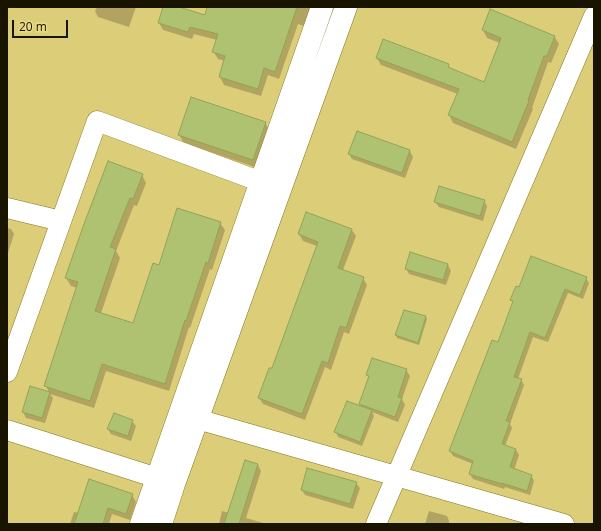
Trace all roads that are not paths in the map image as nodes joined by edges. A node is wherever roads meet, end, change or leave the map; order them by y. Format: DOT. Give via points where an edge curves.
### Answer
graph roads {
  1 [pos="322,7"];
  2 [pos="346,7"];
  3 [pos="594,16"];
  4 [pos="271,185"];
  5 [pos="7,208"];
  6 [pos="61,221"];
  7 [pos="7,372"];
  8 [pos="197,419"];
  9 [pos="7,430"];
  10 [pos="397,476"];
  11 [pos="165,481"];
  12 [pos="542,520"];
  13 [pos="141,524"];
  14 [pos="161,524"];
  15 [pos="376,524"];
  16 [pos="564,524"];
  1 -- 4 [label="street"];
  2 -- 4 [label="street"];
  3 -- 10 [label="street"];
  4 -- 6 [label="street" via="97,121"];
  4 -- 8 [label="street"];
  4 -- 11 [label="street"];
  5 -- 6 [label="street"];
  6 -- 7 [label="street"];
  8 -- 10 [label="street"];
  8 -- 11 [label="street"];
  9 -- 11 [label="street"];
  10 -- 12 [label="street"];
  10 -- 15 [label="street"];
  11 -- 13 [label="street"];
  11 -- 14 [label="street"];
  12 -- 16 [label="street"];
}
